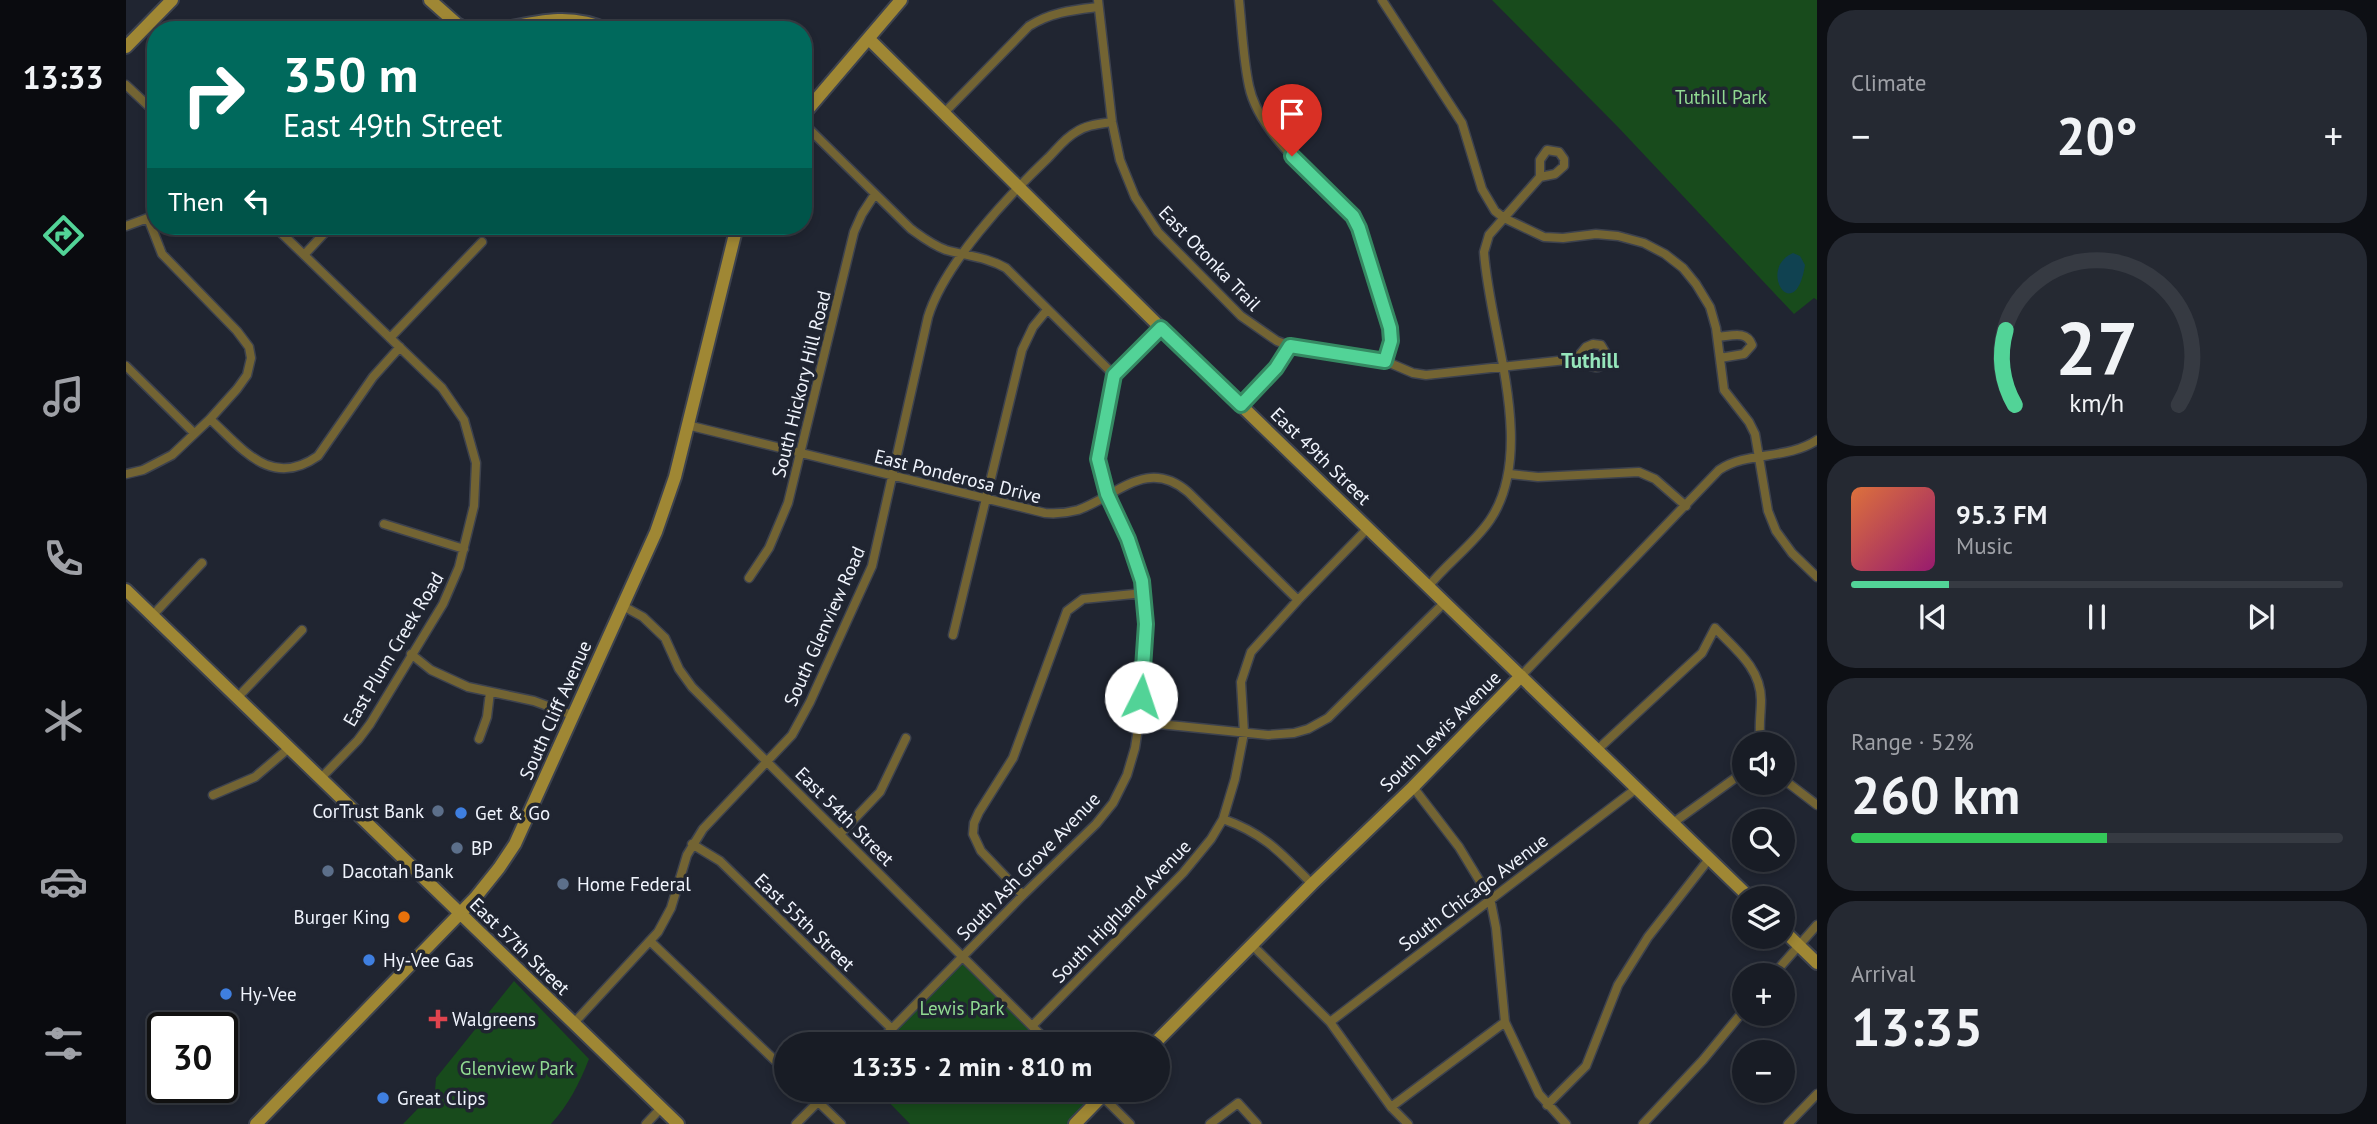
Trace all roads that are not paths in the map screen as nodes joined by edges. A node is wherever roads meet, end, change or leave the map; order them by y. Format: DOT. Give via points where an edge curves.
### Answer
graph roads {
  1 [pos="172,0"];
  2 [pos="430,0"];
  3 [pos="901,0"];
  4 [pos="1239,0"];
  5 [pos="1382,0"];
  6 [pos="1098,4"];
  7 [pos="151,21"];
  8 [pos="452,21"];
  9 [pos="543,21"];
  10 [pos="579,21"];
  11 [pos="147,26"];
  12 [pos="869,39"];
  13 [pos="126,47"];
  14 [pos="126,85"];
  15 [pos="147,105"];
  16 [pos="812,105"];
  17 [pos="944,113"];
  18 [pos="1112,121"];
  19 [pos="812,132"];
  20 [pos="1540,177"];
  21 [pos="1019,186"];
  22 [pos="876,194"];
  23 [pos="1504,218"];
  24 [pos="147,219"];
  25 [pos="126,226"];
  26 [pos="157,235"];
  27 [pos="284,235"];
  28 [pos="322,235"];
  29 [pos="735,235"];
  30 [pos="482,242"];
  31 [pos="304,254"];
  32 [pos="963,254"];
  33 [pos="1047,310"];
  34 [pos="1161,328"];
  35 [pos="1718,337"];
  36 [pos="390,338"];
  37 [pos="1290,346"];
  38 [pos="400,348"];
  39 [pos="1720,358"];
  40 [pos="1576,359"];
  41 [pos="1385,361"];
  42 [pos="126,366"];
  43 [pos="1504,367"];
  44 [pos="1114,375"];
  45 [pos="1241,405"];
  46 [pos="210,419"];
  47 [pos="687,425"];
  48 [pos="194,433"];
  49 [pos="1817,440"];
  50 [pos="800,454"];
  51 [pos="1761,458"];
  52 [pos="126,474"];
  53 [pos="1510,474"];
  54 [pos="893,476"];
  55 [pos="1107,494"];
  56 [pos="987,499"];
  57 [pos="1686,506"];
  58 [pos="384,524"];
  59 [pos="1368,528"];
  60 [pos="464,549"];
  61 [pos="202,563"];
  62 [pos="1817,577"];
  63 [pos="749,578"];
  64 [pos="1428,587"];
  65 [pos="126,590"];
  66 [pos="1143,593"];
  67 [pos="1298,600"];
  68 [pos="1444,603"];
  69 [pos="623,606"];
  70 [pos="152,616"];
  71 [pos="302,630"];
  72 [pos="953,635"];
  73 [pos="411,654"];
  74 [pos="1521,676"];
  75 [pos="490,692"];
  76 [pos="237,698"];
  77 [pos="572,715"];
  78 [pos="1139,722"];
  79 [pos="1759,732"];
  80 [pos="1244,733"];
  81 [pos="479,738"];
  82 [pos="906,738"];
  83 [pos="289,748"];
  84 [pos="1597,750"];
  85 [pos="767,762"];
  86 [pos="321,778"];
  87 [pos="1732,780"];
  88 [pos="1413,787"];
  89 [pos="1636,788"];
  90 [pos="1795,788"];
  91 [pos="213,795"];
  92 [pos="1817,805"];
  93 [pos="1223,819"];
  94 [pos="1673,823"];
  95 [pos="841,833"];
  96 [pos="692,844"];
  97 [pos="1709,859"];
  98 [pos="1312,884"];
  99 [pos="1737,886"];
  100 [pos="1023,895"];
  101 [pos="1490,898"];
  102 [pos="459,914"];
  103 [pos="1817,925"];
  104 [pos="1795,941"];
  105 [pos="651,942"];
  106 [pos="1252,945"];
  107 [pos="1799,945"];
  108 [pos="962,956"];
  109 [pos="1783,963"];
  110 [pos="1817,963"];
  111 [pos="1330,1022"];
  112 [pos="1505,1022"];
  113 [pos="573,1024"];
  114 [pos="1732,1025"];
  115 [pos="1032,1026"];
  116 [pos="892,1028"];
  117 [pos="888,1032"];
  118 [pos="1038,1032"];
  119 [pos="1166,1032"];
  120 [pos="774,1060"];
  121 [pos="1817,1094"];
  122 [pos="818,1102"];
  123 [pos="1094,1102"];
  124 [pos="1111,1102"];
  125 [pos="1547,1105"];
  126 [pos="1391,1107"];
  127 [pos="661,1108"];
  128 [pos="256,1124"];
  129 [pos="646,1124"];
  130 [pos="678,1124"];
  131 [pos="796,1124"];
  132 [pos="841,1124"];
  133 [pos="1075,1124"];
  134 [pos="1130,1124"];
  135 [pos="1210,1124"];
  136 [pos="1257,1124"];
  137 [pos="1408,1124"];
  138 [pos="1566,1124"];
  139 [pos="1643,1124"];
  140 [pos="1788,1124"];
  1 -- 7 [label="street"];
  2 -- 8 [label="street"];
  3 -- 12 [label="street"];
  4 -- 41 [label="street" via="1249,87 1262,117 1359,228 1390,328"];
  5 -- 23 [label="street" via="1455,111 1482,189 1494,211"];
  6 -- 17 [label="street" via="1049,15 1029,26"];
  6 -- 18 [label="street, East Otonka Trail"];
  9 -- 10 [label="street"];
  11 -- 13 [label="street"];
  12 -- 16 [label="street"];
  12 -- 17 [label="street, East 49th Street"];
  14 -- 15 [label="street"];
  17 -- 21 [label="street, East 49th Street"];
  18 -- 21 [label="street, South Glenview Road" via="1071,135"];
  18 -- 37 [label="street, East Otonka Trail" via="1124,172 1158,232 1241,316 1262,333"];
  19 -- 22 [label="street"];
  20 -- 23 [label="street"];
  21 -- 32 [label="street, South Glenview Road"];
  21 -- 34 [label="street, East 49th Street"];
  22 -- 32 [label="street" via="925,240"];
  22 -- 50 [label="street, South Hickory Hill Road" via="854,232"];
  23 -- 35 [label="street" via="1544,237 1618,236 1665,254 1696,284 1710,307"];
  23 -- 43 [label="street" via="1489,235 1484,252"];
  24 -- 25 [label="street"];
  26 -- 46 [label="street" via="162,254 249,347 247,375"];
  27 -- 31 [label="street, East Plum Creek Road"];
  28 -- 31 [label="street"];
  29 -- 47 [label="street, South Cliff Avenue"];
  30 -- 36 [label="street"];
  31 -- 36 [label="street, East Plum Creek Road"];
  32 -- 33 [label="street" via="1006,268"];
  32 -- 54 [label="street, South Glenview Road" via="931,307"];
  33 -- 44 [label="street"];
  33 -- 56 [label="street" via="1022,350"];
  34 -- 44 [label="street"];
  34 -- 45 [label="street, East 49th Street"];
  35 -- 39 [label="street"];
  35 -- 39 [label="street" via="1745,335 1752,345 1744,355"];
  36 -- 38 [label="street, East Plum Creek Road"];
  37 -- 41 [label="street, East Otonka Trail"];
  37 -- 45 [label="street"];
  38 -- 46 [label="street" via="373,377 318,456 305,464 276,468 256,461"];
  38 -- 60 [label="street, East Plum Creek Road" via="450,397 468,431 476,491"];
  39 -- 51 [label="street" via="1724,390 1749,422"];
  40 -- 43 [label="street, East Otonka Trail"];
  41 -- 43 [label="street, East Otonka Trail" via="1426,375"];
  42 -- 48 [label="street"];
  43 -- 53 [label="street"];
  44 -- 55 [label="street, South Ash Grove Avenue" via="1098,459"];
  45 -- 59 [label="street, East 49th Street"];
  46 -- 48 [label="street"];
  47 -- 50 [label="street, East Ponderosa Drive"];
  47 -- 69 [label="street, South Cliff Avenue" via="656,532"];
  48 -- 52 [label="street" via="164,459"];
  49 -- 51 [label="street, South Lewis Avenue" via="1802,449"];
  50 -- 54 [label="street, East Ponderosa Drive"];
  50 -- 63 [label="street, South Hickory Hill Road" via="789,503 769,548"];
  51 -- 57 [label="street, South Lewis Avenue" via="1724,467"];
  51 -- 62 [label="street" via="1776,531"];
  53 -- 57 [label="street" via="1538,478 1639,471"];
  53 -- 64 [label="street" via="1491,518"];
  54 -- 56 [label="street, East Ponderosa Drive"];
  54 -- 85 [label="street, South Glenview Road" via="872,566 810,702 792,735"];
  55 -- 56 [label="street, East Ponderosa Drive" via="1079,509 1054,513"];
  55 -- 66 [label="street, South Ash Grove Avenue" via="1128,539"];
  55 -- 67 [label="street, East Ponderosa Drive" via="1146,478 1174,482"];
  56 -- 72 [label="street"];
  57 -- 74 [label="street, South Lewis Avenue"];
  58 -- 60 [label="street"];
  59 -- 64 [label="street, East 49th Street"];
  59 -- 67 [label="street, South Highland Avenue"];
  60 -- 73 [label="street, East Plum Creek Road" via="443,604"];
  61 -- 70 [label="street"];
  64 -- 68 [label="street, East 49th Street"];
  65 -- 70 [label="street, East 57th Street"];
  66 -- 78 [label="street, South Ash Grove Avenue" via="1146,634"];
  66 -- 100 [label="street" via="1083,599 1067,611 1013,758 979,812 974,834 981,851"];
  67 -- 80 [label="street, South Highland Avenue" via="1257,643 1246,662 1241,689"];
  68 -- 74 [label="street, East 49th Street"];
  68 -- 80 [label="street" via="1328,718 1294,733"];
  69 -- 77 [label="street, South Cliff Avenue"];
  69 -- 85 [label="street, East 54th Street" via="655,627 692,687"];
  70 -- 76 [label="street, East 57th Street"];
  71 -- 76 [label="street"];
  73 -- 75 [label="street" via="446,678"];
  73 -- 86 [label="street, East Plum Creek Road" via="365,731"];
  74 -- 84 [label="street, East 49th Street"];
  74 -- 88 [label="street, South Lewis Avenue"];
  75 -- 77 [label="street"];
  75 -- 81 [label="street"];
  76 -- 83 [label="street, East 57th Street"];
  77 -- 102 [label="street, South Cliff Avenue" via="516,842 492,878"];
  78 -- 80 [label="street"];
  78 -- 100 [label="street, South Ash Grove Avenue" via="1131,764 1113,803"];
  79 -- 84 [label="street" via="1758,677 1715,628 1702,653"];
  80 -- 93 [label="street, South Highland Avenue"];
  82 -- 95 [label="street" via="880,792"];
  83 -- 86 [label="street, East 57th Street"];
  83 -- 91 [label="street" via="255,777"];
  84 -- 89 [label="street, East 49th Street"];
  85 -- 95 [label="street, East 54th Street"];
  85 -- 96 [label="street, South Glenview Road"];
  86 -- 102 [label="street, East 57th Street"];
  87 -- 94 [label="street"];
  88 -- 98 [label="street, South Lewis Avenue"];
  88 -- 101 [label="street" via="1459,847"];
  89 -- 94 [label="street, East 49th Street"];
  89 -- 101 [label="street, South Chicago Avenue"];
  90 -- 92 [label="street"];
  93 -- 98 [label="street" via="1262,837"];
  93 -- 115 [label="street, South Highland Avenue" via="1190,865"];
  94 -- 97 [label="street, East 49th Street"];
  95 -- 108 [label="street, East 54th Street"];
  96 -- 105 [label="street, South Glenview Road" via="671,908"];
  96 -- 116 [label="street, East 55th Street" via="720,861"];
  97 -- 99 [label="street, East 49th Street"];
  97 -- 125 [label="street" via="1648,937 1618,985 1586,1066"];
  98 -- 106 [label="street, South Lewis Avenue"];
  100 -- 108 [label="street, South Ash Grove Avenue"];
  101 -- 111 [label="street, South Chicago Avenue"];
  101 -- 112 [label="street"];
  102 -- 113 [label="street, East 57th Street"];
  102 -- 128 [label="street, South Cliff Avenue"];
  103 -- 107 [label="street"];
  104 -- 107 [label="street"];
  105 -- 113 [label="street, South Glenview Road"];
  105 -- 120 [label="street"];
  106 -- 111 [label="street"];
  106 -- 119 [label="street, South Lewis Avenue"];
  107 -- 109 [label="street"];
  107 -- 110 [label="street"];
  108 -- 115 [label="street, East 54th Street"];
  108 -- 116 [label="street, South Ash Grove Avenue"];
  111 -- 126 [label="street"];
  112 -- 125 [label="street"];
  112 -- 126 [label="street"];
  113 -- 127 [label="street, East 57th Street"];
  114 -- 139 [label="street"];
  115 -- 118 [label="street, East 54th Street"];
  116 -- 117 [label="street, South Ash Grove Avenue"];
  121 -- 140 [label="street"];
  122 -- 131 [label="street"];
  122 -- 132 [label="street"];
  123 -- 133 [label="street"];
  124 -- 134 [label="street"];
  125 -- 138 [label="street"];
  126 -- 137 [label="street"];
  127 -- 129 [label="street"];
  127 -- 130 [label="street, East 57th Street"];
  135 -- 136 [label="street" via="1238,1103"];
}
